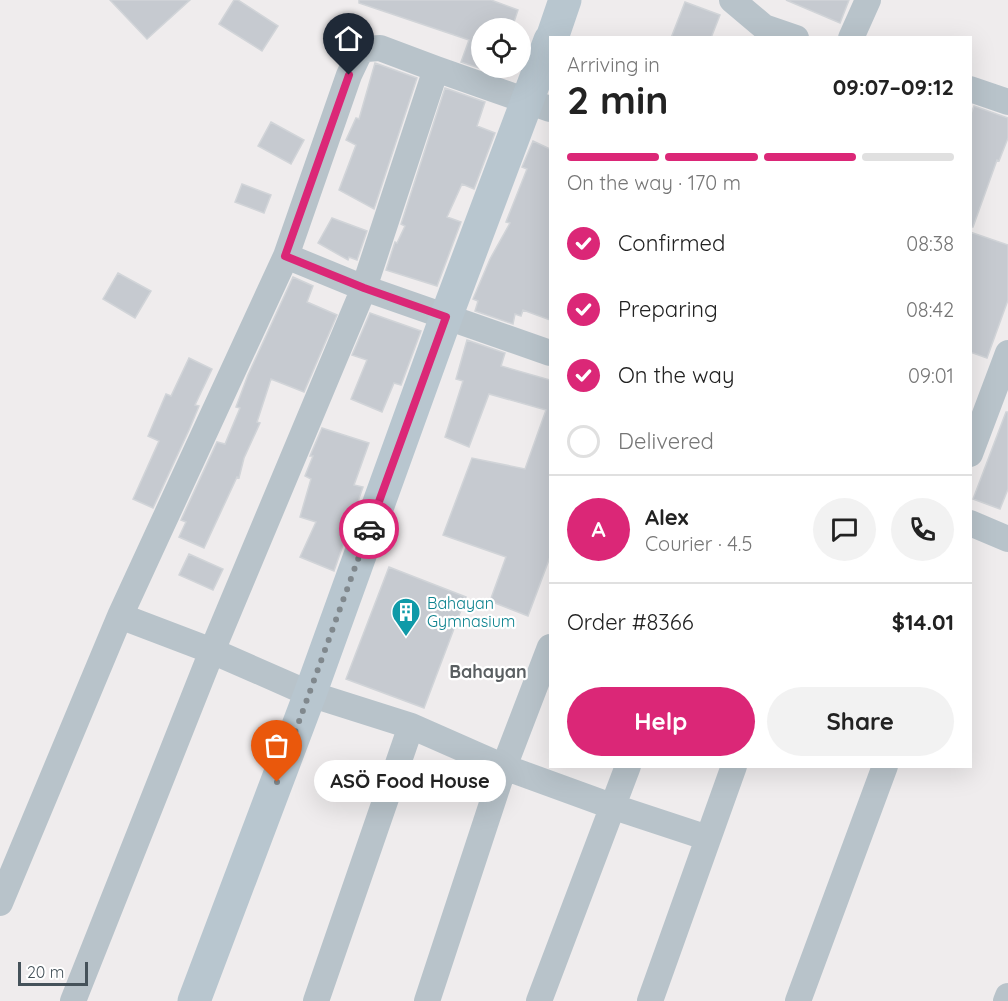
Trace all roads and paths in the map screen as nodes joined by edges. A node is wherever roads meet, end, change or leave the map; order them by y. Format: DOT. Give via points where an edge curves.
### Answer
graph roads {
  1 [pos="565,0"];
  2 [pos="732,0"];
  3 [pos="868,0"];
  4 [pos="552,36"];
  5 [pos="790,36"];
  6 [pos="852,36"];
  7 [pos="549,50"];
  8 [pos="436,69"];
  9 [pos="972,90"];
  10 [pos="1008,102"];
  11 [pos="539,105"];
  12 [pos="285,256"];
  13 [pos="364,288"];
  14 [pos="446,317"];
  15 [pos="549,352"];
  16 [pos="1008,353"];
  17 [pos="972,449"];
  18 [pos="972,524"];
  19 [pos="1008,539"];
  20 [pos="120,616"];
  21 [pos="549,650"];
  22 [pos="212,651"];
  23 [pos="310,694"];
  24 [pos="411,726"];
  25 [pos="504,767"];
  26 [pos="627,768"];
  27 [pos="733,768"];
  28 [pos="884,768"];
  29 [pos="614,807"];
  30 [pos="708,838"];
  31 [pos="0,903"];
  32 [pos="1008,996"];
  33 [pos="73,1001"];
  34 [pos="194,1001"];
  35 [pos="316,1001"];
  36 [pos="427,1001"];
  37 [pos="539,1001"];
  38 [pos="650,1001"];
  39 [pos="798,1001"];
  40 [pos="1006,1001"];
  1 -- 4 [label="street"];
  2 -- 5 [label="street" via="764,27"];
  3 -- 6 [label="street"];
  7 -- 11 [label="street"];
  8 -- 11 [label="street"];
  8 -- 12 [label="street" via="380,48 359,54"];
  8 -- 13 [label="street"];
  9 -- 10 [label="street"];
  11 -- 14 [label="street"];
  12 -- 13 [label="street"];
  12 -- 20 [label="street"];
  13 -- 14 [label="street"];
  13 -- 22 [label="street"];
  14 -- 15 [label="street"];
  14 -- 23 [label="street"];
  16 -- 17 [label="street"];
  18 -- 19 [label="street"];
  20 -- 22 [label="street"];
  20 -- 31 [label="street"];
  21 -- 25 [label="street"];
  22 -- 23 [label="street"];
  22 -- 33 [label="street"];
  23 -- 24 [label="street"];
  23 -- 34 [label="street"];
  24 -- 25 [label="street"];
  24 -- 35 [label="street"];
  25 -- 29 [label="street"];
  25 -- 36 [label="street"];
  26 -- 29 [label="street"];
  27 -- 30 [label="street"];
  28 -- 39 [label="street"];
  29 -- 30 [label="street"];
  29 -- 37 [label="street"];
  30 -- 38 [label="street"];
  32 -- 40 [label="street"];
}
